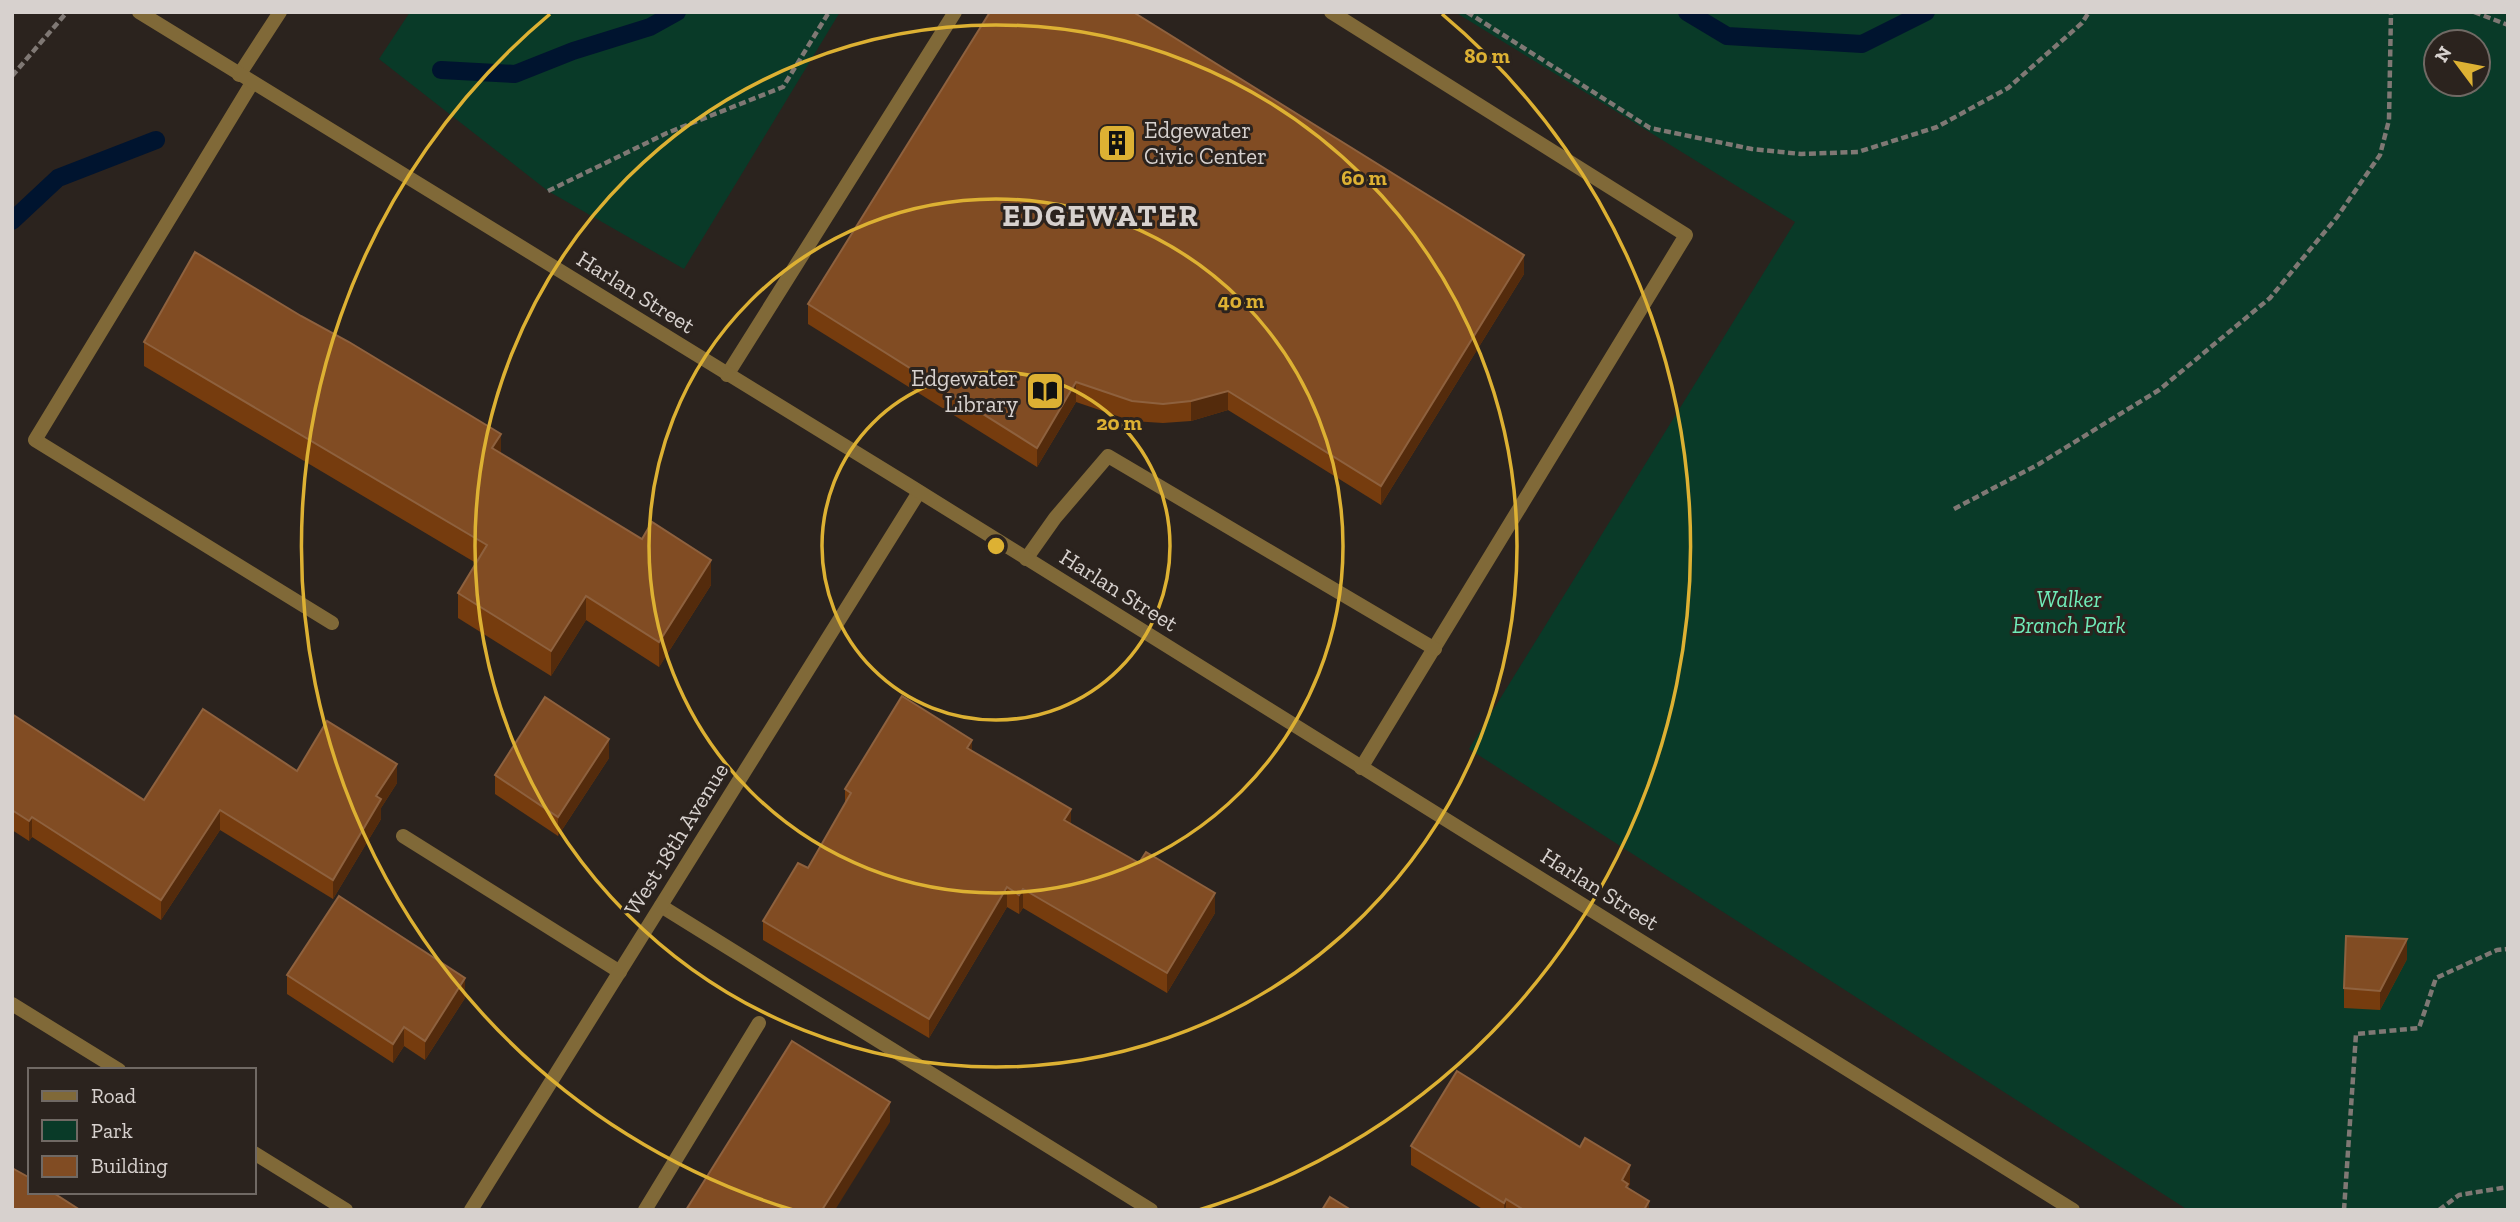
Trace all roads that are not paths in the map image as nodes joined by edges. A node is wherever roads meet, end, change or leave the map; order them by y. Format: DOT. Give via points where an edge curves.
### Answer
graph roads {
  1 [pos="139,12"];
  2 [pos="280,12"];
  3 [pos="955,12"];
  4 [pos="1331,12"];
  5 [pos="239,75"];
  6 [pos="253,83"];
  7 [pos="727,374"];
  8 [pos="919,492"];
  9 [pos="1026,559"];
  10 [pos="332,623"];
  11 [pos="1435,649"];
  12 [pos="1362,768"];
  13 [pos="403,836"];
  14 [pos="661,906"];
  15 [pos="620,971"];
  16 [pos="12,1004"];
  17 [pos="759,1023"];
  18 [pos="116,1068"];
  19 [pos="256,1154"];
  20 [pos="346,1210"];
  21 [pos="471,1210"];
  22 [pos="645,1210"];
  23 [pos="1151,1210"];
  24 [pos="2073,1210"];
  1 -- 5 [label="street, Harlan Street"];
  2 -- 5 [label="street"];
  3 -- 7 [label="street"];
  4 -- 11 [label="street" via="1686,235"];
  5 -- 6 [label="street, Harlan Street"];
  6 -- 7 [label="street, Harlan Street"];
  6 -- 10 [label="street" via="35,440"];
  7 -- 8 [label="street, Harlan Street"];
  8 -- 9 [label="street, Harlan Street"];
  8 -- 14 [label="street, West 18th Avenue"];
  9 -- 11 [label="street" via="1108,456"];
  9 -- 12 [label="street, Harlan Street"];
  11 -- 12 [label="street"];
  12 -- 24 [label="street, Harlan Street"];
  13 -- 15 [label="street"];
  14 -- 15 [label="street, West 18th Avenue"];
  14 -- 23 [label="street"];
  15 -- 21 [label="street, West 18th Avenue"];
  16 -- 18 [label="street"];
  17 -- 22 [label="street"];
  19 -- 20 [label="street"];
}
